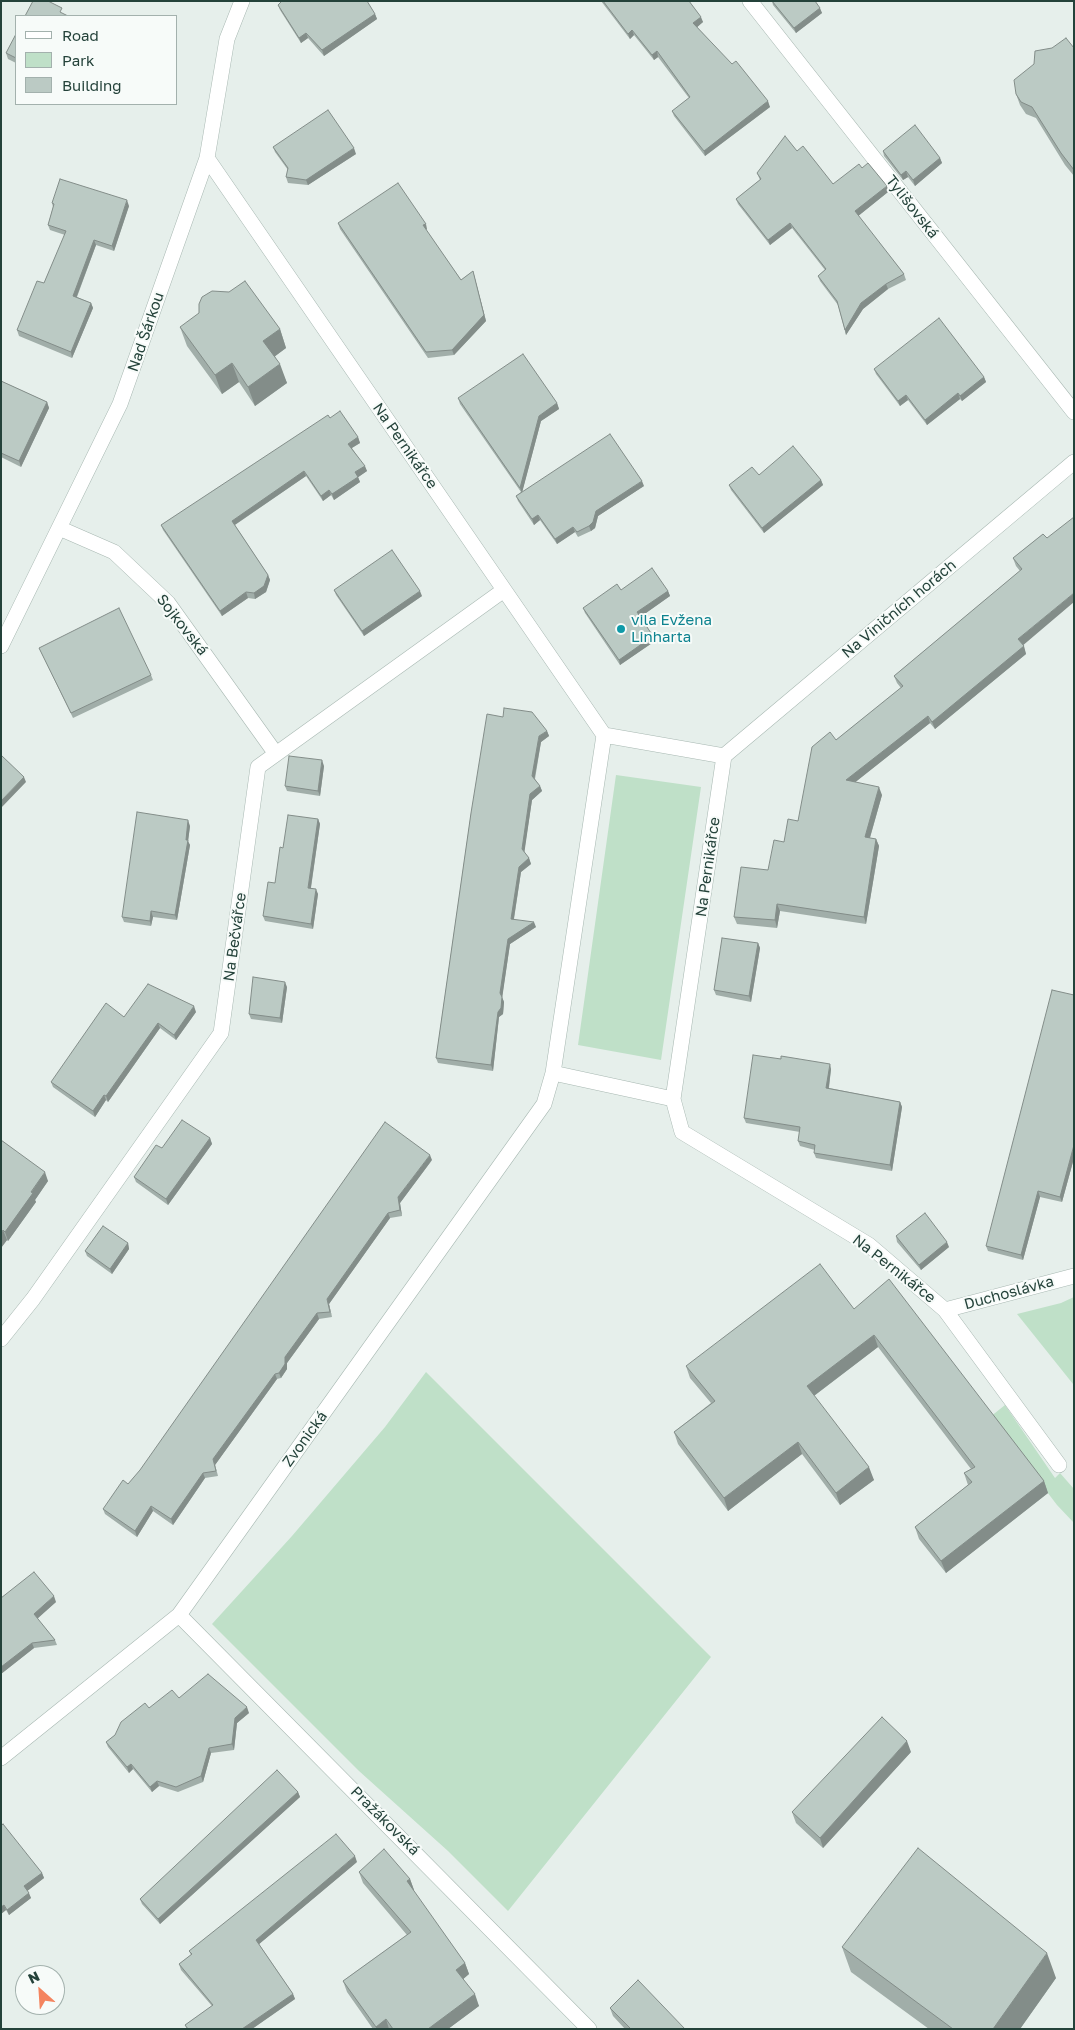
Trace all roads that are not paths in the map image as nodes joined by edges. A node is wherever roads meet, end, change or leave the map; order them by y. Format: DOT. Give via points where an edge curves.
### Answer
graph roads {
  1 [pos="242,1"];
  2 [pos="750,1"];
  3 [pos="207,158"];
  4 [pos="1074,412"];
  5 [pos="1074,462"];
  6 [pos="60,528"];
  7 [pos="504,590"];
  8 [pos="1,646"];
  9 [pos="604,735"];
  10 [pos="276,754"];
  11 [pos="724,756"];
  12 [pos="553,1073"];
  13 [pos="673,1099"];
  14 [pos="1074,1276"];
  15 [pos="945,1310"];
  16 [pos="1,1339"];
  17 [pos="1059,1465"];
  18 [pos="179,1615"];
  19 [pos="1,1758"];
  20 [pos="584,2027"];
  1 -- 3 [label="street, Nad Šárkou" via="227,39"];
  2 -- 4 [label="street, Tylišovská"];
  3 -- 6 [label="street, Nad Šárkou" via="120,404"];
  3 -- 7 [label="street, Na Pernikářce"];
  5 -- 11 [label="street, Na Viničních horách"];
  6 -- 8 [label="street, Nad Šárkou"];
  6 -- 10 [label="street, Sojkovská" via="114,552 168,603"];
  7 -- 9 [label="street, Na Pernikářce"];
  7 -- 10 [label="street, Na Bečvářce"];
  9 -- 11 [label="street"];
  9 -- 12 [label="street"];
  10 -- 16 [label="street, Na Bečvářce" via="258,767 221,1034"];
  11 -- 13 [label="street, Na Pernikářce"];
  12 -- 13 [label="street"];
  12 -- 18 [label="street, Zvonická" via="544,1104"];
  13 -- 15 [label="street, Na Pernikářce" via="682,1132 869,1245"];
  14 -- 15 [label="street, Duchoslávka"];
  15 -- 17 [label="street, Na Pernikářce"];
  18 -- 19 [label="street, Zvonická"];
  18 -- 20 [label="street, Pražákovská"];
}
